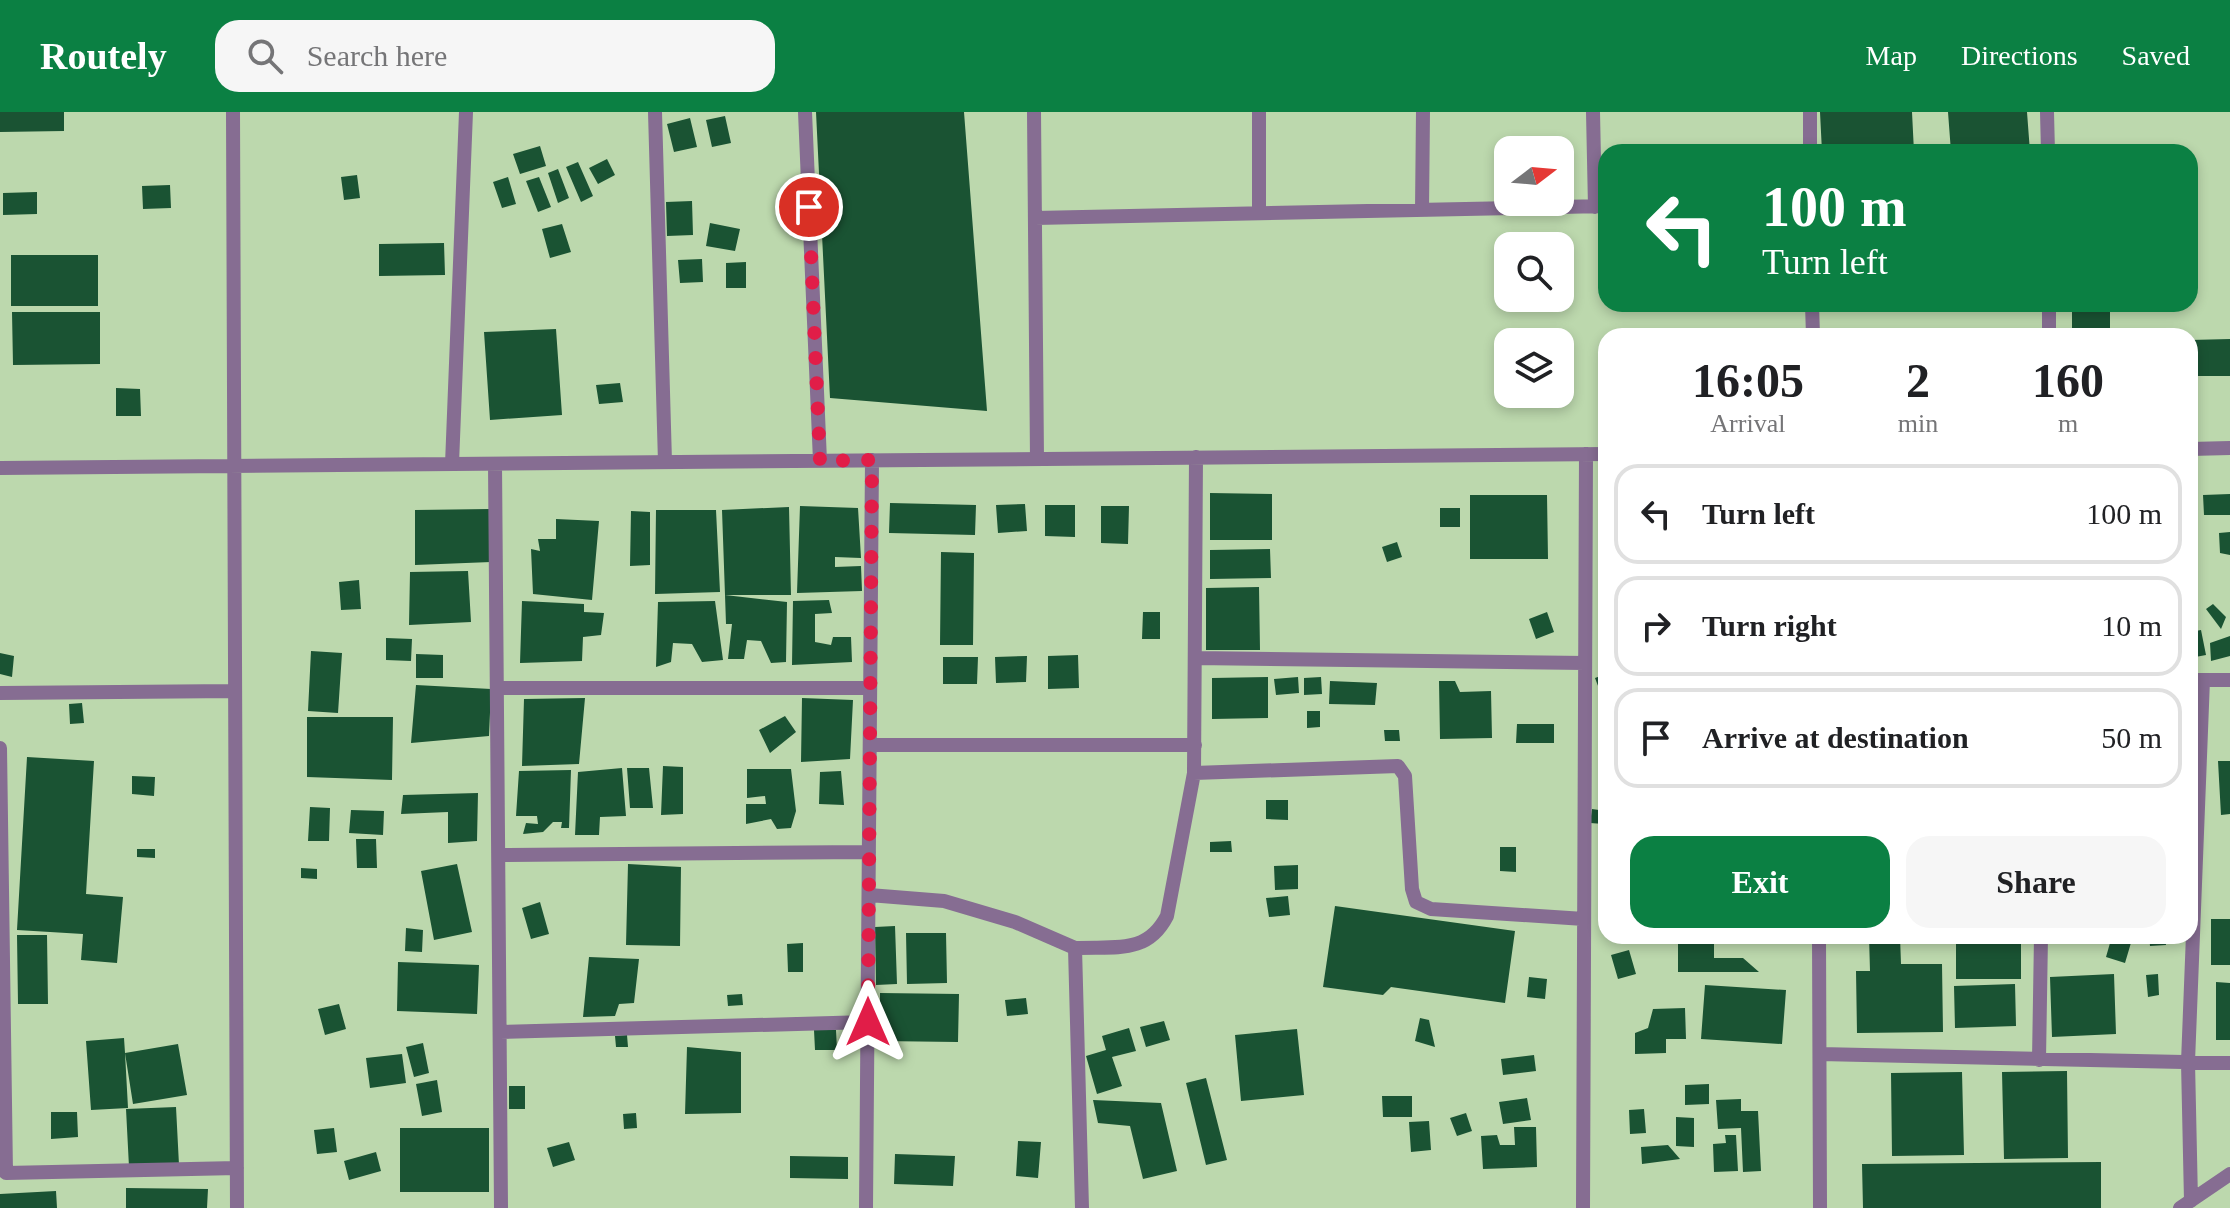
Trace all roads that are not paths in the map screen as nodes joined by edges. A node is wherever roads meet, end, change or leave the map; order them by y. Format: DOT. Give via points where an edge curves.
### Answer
graph roads {
  1 [pos="233,112"];
  2 [pos="466,112"];
  3 [pos="655,112"];
  4 [pos="805,112"];
  5 [pos="1034,112"];
  6 [pos="1259,112"];
  7 [pos="1423,112"];
  8 [pos="1593,112"];
  9 [pos="1810,112"];
  10 [pos="2047,112"];
  11 [pos="1810,144"];
  12 [pos="2048,144"];
  13 [pos="1598,180"];
  14 [pos="1598,207"];
  15 [pos="1422,210"];
  16 [pos="1259,213"];
  17 [pos="1035,218"];
  18 [pos="2230,448"];
  19 [pos="2198,449"];
  20 [pos="1586,454"];
  21 [pos="1598,454"];
  22 [pos="1196,457"];
  23 [pos="1037,459"];
  24 [pos="872,460"];
  25 [pos="820,461"];
  26 [pos="665,462"];
  27 [pos="452,464"];
  28 [pos="495,464"];
  29 [pos="234,466"];
  30 [pos="0,468"];
  31 [pos="1195,658"];
  32 [pos="1585,663"];
  33 [pos="2198,680"];
  34 [pos="2230,680"];
  35 [pos="498,688"];
  36 [pos="870,688"];
  37 [pos="235,691"];
  38 [pos="0,693"];
  39 [pos="870,745"];
  40 [pos="1195,745"];
  41 [pos="0,748"];
  42 [pos="1194,773"];
  43 [pos="869,852"];
  44 [pos="499,855"];
  45 [pos="869,895"];
  46 [pos="1584,919"];
  47 [pos="1819,944"];
  48 [pos="2041,944"];
  49 [pos="2190,944"];
  50 [pos="1075,948"];
  51 [pos="868,1022"];
  52 [pos="500,1032"];
  53 [pos="1820,1054"];
  54 [pos="2039,1060"];
  55 [pos="2188,1062"];
  56 [pos="2230,1063"];
  57 [pos="2,1081"];
  58 [pos="237,1168"];
  59 [pos="3,1173"];
  60 [pos="2230,1174"];
  61 [pos="2185,1204"];
  62 [pos="237,1208"];
  63 [pos="501,1208"];
  64 [pos="866,1208"];
  65 [pos="1082,1208"];
  66 [pos="1583,1208"];
  67 [pos="1820,1208"];
  1 -- 29 [label="street"];
  2 -- 27 [label="street"];
  3 -- 26 [label="street"];
  4 -- 25 [label="street"];
  5 -- 17 [label="street"];
  6 -- 16 [label="street"];
  7 -- 15 [label="street"];
  8 -- 13 [label="street"];
  9 -- 11 [label="street"];
  10 -- 12 [label="street"];
  14 -- 15 [label="street"];
  15 -- 16 [label="street"];
  16 -- 17 [label="street"];
  17 -- 23 [label="street"];
  18 -- 19 [label="street"];
  20 -- 21 [label="street"];
  20 -- 22 [label="street"];
  20 -- 32 [label="street"];
  22 -- 23 [label="street"];
  22 -- 31 [label="street"];
  23 -- 24 [label="street"];
  24 -- 25 [label="street"];
  24 -- 36 [label="street"];
  25 -- 26 [label="street"];
  26 -- 28 [label="street"];
  27 -- 28 [label="street"];
  27 -- 29 [label="street"];
  28 -- 35 [label="street"];
  29 -- 30 [label="street"];
  29 -- 37 [label="street"];
  31 -- 32 [label="street"];
  31 -- 40 [label="street"];
  32 -- 46 [label="street"];
  33 -- 34 [label="street"];
  35 -- 36 [label="street"];
  35 -- 44 [label="street"];
  36 -- 39 [label="street"];
  37 -- 38 [label="street"];
  37 -- 58 [label="street"];
  39 -- 40 [label="street"];
  39 -- 43 [label="street"];
  40 -- 42 [label="street"];
  41 -- 57 [label="street"];
  42 -- 46 [label="street" via="1398,766 1405,776 1416,902 1431,909"];
  42 -- 50 [label="street" via="1167,916 1156,937 1139,945"];
  43 -- 44 [label="street"];
  43 -- 45 [label="street"];
  44 -- 52 [label="street"];
  45 -- 50 [label="street" via="944,901 1015,922"];
  45 -- 51 [label="street"];
  46 -- 66 [label="street"];
  47 -- 53 [label="street"];
  48 -- 54 [label="street"];
  49 -- 55 [label="street"];
  50 -- 65 [label="street"];
  51 -- 52 [label="street"];
  51 -- 64 [label="street"];
  52 -- 63 [label="street"];
  53 -- 54 [label="street"];
  53 -- 67 [label="street"];
  54 -- 55 [label="street"];
  55 -- 56 [label="street"];
  55 -- 61 [label="street"];
  57 -- 59 [label="street"];
  58 -- 59 [label="street"];
  58 -- 62 [label="street"];
  60 -- 61 [label="street"];
}
